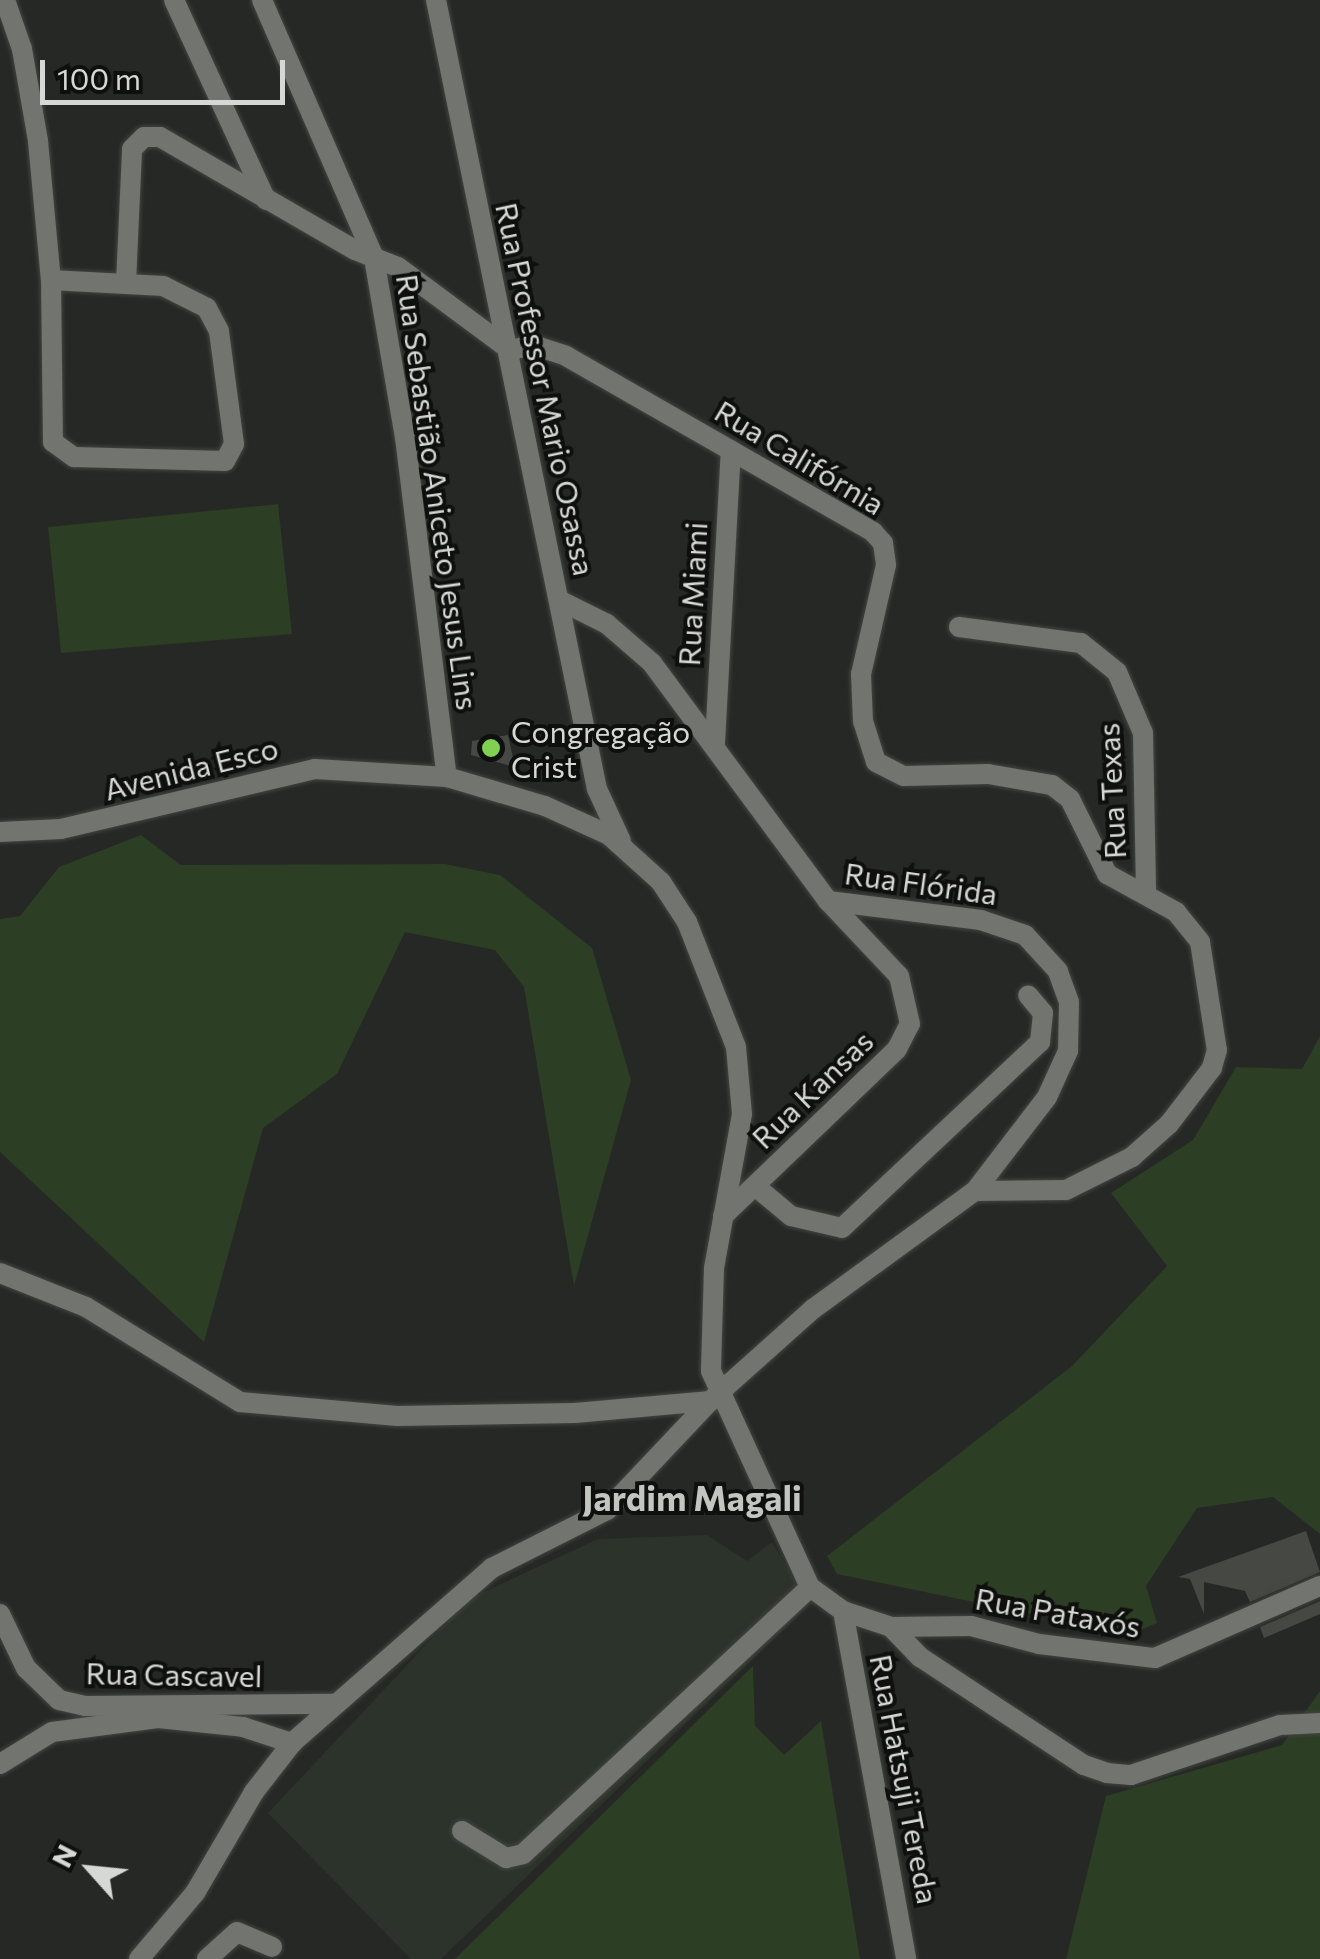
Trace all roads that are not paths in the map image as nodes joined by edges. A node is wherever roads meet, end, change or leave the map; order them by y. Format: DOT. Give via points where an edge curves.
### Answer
graph roads {
  1 [pos="5,0"];
  2 [pos="174,0"];
  3 [pos="262,0"];
  4 [pos="436,0"];
  5 [pos="266,200"];
  6 [pos="374,258"];
  7 [pos="51,280"];
  8 [pos="126,284"];
  9 [pos="510,350"];
  10 [pos="732,450"];
  11 [pos="558,600"];
  12 [pos="959,627"];
  13 [pos="715,742"];
  14 [pos="447,776"];
  15 [pos="598,789"];
  16 [pos="583,822"];
  17 [pos="0,832"];
  18 [pos="623,846"];
  19 [pos="1146,892"];
  20 [pos="828,901"];
  21 [pos="1028,995"];
  22 [pos="755,1186"];
  23 [pos="974,1191"];
  24 [pos="724,1216"];
  25 [pos="0,1273"];
  26 [pos="714,1398"];
  27 [pos="1320,1586"];
  28 [pos="810,1587"];
  29 [pos="842,1612"];
  30 [pos="0,1614"];
  31 [pos="891,1627"];
  32 [pos="335,1704"];
  33 [pos="1320,1722"];
  34 [pos="292,1743"];
  35 [pos="0,1764"];
  36 [pos="462,1831"];
  37 [pos="272,1947"];
  38 [pos="139,1959"];
  39 [pos="206,1959"];
  40 [pos="906,1959"];
  1 -- 7 [label="street" via="22,49 38,141"];
  2 -- 5 [label="street"];
  3 -- 6 [label="street, Rua Sebastião Aniceto Jesus Lins"];
  4 -- 9 [label="street, Rua Professor Mario Osassa"];
  5 -- 6 [label="street"];
  5 -- 8 [label="street" via="160,137 138,140 130,162"];
  6 -- 9 [label="street" via="411,276"];
  6 -- 14 [label="street, Rua Sebastião Aniceto Jesus Lins" via="405,437"];
  7 -- 8 [label="street"];
  7 -- 8 [label="street" via="50,434 59,451 74,458 216,465 231,454 214,317 181,292"];
  9 -- 10 [label="street, Rua Califórnia" via="547,348"];
  9 -- 11 [label="street, Rua Professor Mario Osassa"];
  10 -- 13 [label="street, Rua Miami"];
  10 -- 19 [label="street, Rua Califórnia" via="883,543 886,565 861,674 863,721 876,762 904,776 988,774 1052,785 1070,799 1107,874"];
  11 -- 13 [label="street, Rua Flórida" via="632,642"];
  11 -- 15 [label="street, Rua Professor Mario Osassa"];
  12 -- 19 [label="street, Rua Texas" via="1081,643 1117,672 1143,733"];
  13 -- 20 [label="street, Rua Flórida"];
  14 -- 16 [label="street, Avenida Esco"];
  14 -- 17 [label="street, Avenida Esco" via="314,769 61,830"];
  15 -- 16 [label="street"];
  15 -- 18 [label="street, Rua Professor Mario Osassa"];
  16 -- 18 [label="street, Avenida Esco"];
  18 -- 24 [label="street" via="661,882 686,922 736,1047 742,1114"];
  19 -- 23 [label="street, Rua Texas" via="1176,912 1200,942 1215,1012 1212,1068 1170,1124 1102,1175 1029,1195"];
  20 -- 22 [label="street, Rua Kansas" via="899,976 910,1024 897,1050"];
  20 -- 23 [label="street, Rua Flórida" via="1007,926 1025,934 1058,971 1071,1026 1062,1070 1021,1136"];
  21 -- 22 [label="street" via="1043,1013 1040,1042 842,1228 791,1216"];
  22 -- 24 [label="street, Rua Kansas"];
  23 -- 26 [label="street, Rua Flórida" via="845,1284"];
  24 -- 26 [label="street" via="710,1335"];
  25 -- 26 [label="street" via="86,1307 240,1402 396,1416 576,1413"];
  26 -- 28 [label="street"];
  26 -- 32 [label="street, Rua Flórida" via="606,1510 492,1568"];
  27 -- 31 [label="street, Rua Pataxós" via="1155,1658 1074,1650 972,1626"];
  28 -- 29 [label="street"];
  28 -- 36 [label="street" via="523,1854 506,1858"];
  29 -- 31 [label="street"];
  29 -- 40 [label="street, Rua Hatsuji Tereda"];
  30 -- 32 [label="street, Rua Cascavel" via="33,1678 59,1700 84,1706"];
  31 -- 33 [label="street" via="920,1657 1084,1765 1107,1773 1131,1775 1280,1725"];
  32 -- 34 [label="street, Rua Flórida"];
  34 -- 35 [label="street" via="243,1727 158,1718 52,1732"];
  34 -- 38 [label="street, Rua Flórida" via="254,1792 195,1893"];
  37 -- 39 [label="street" via="237,1932"];
}
